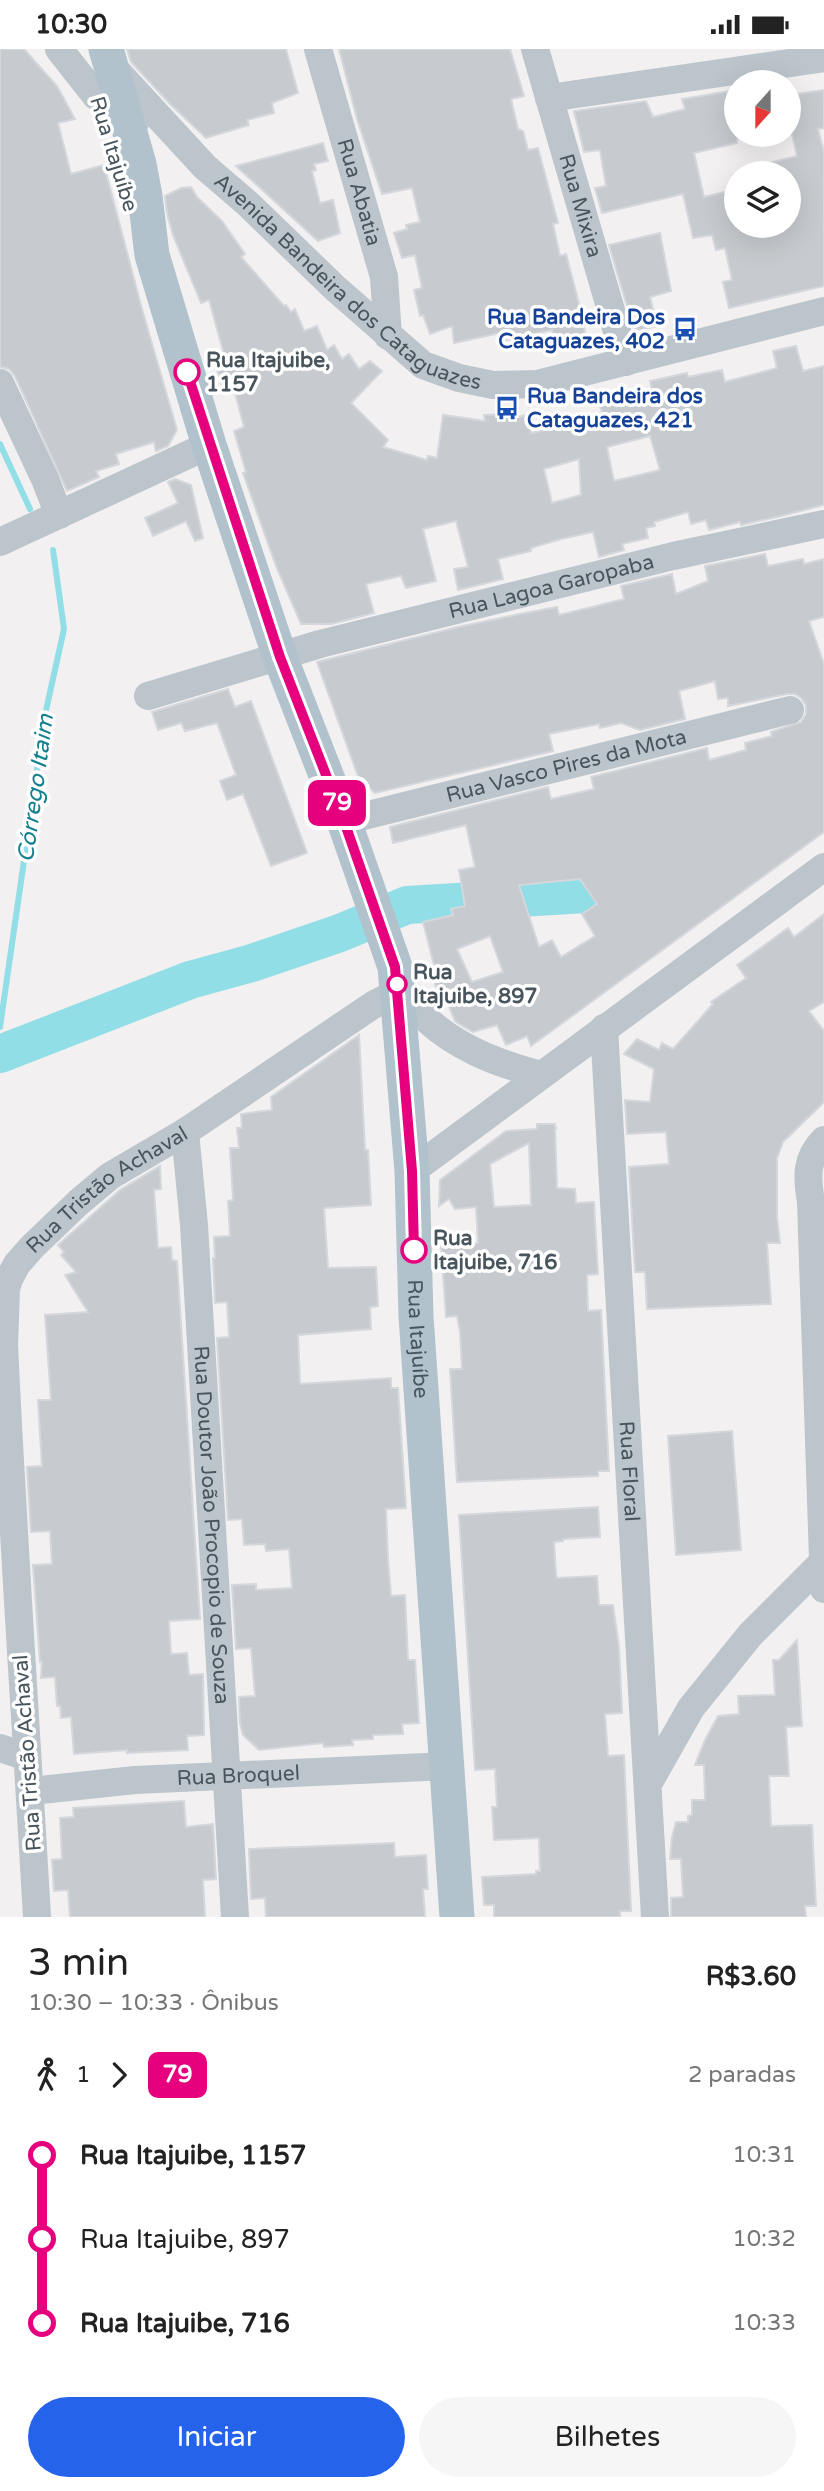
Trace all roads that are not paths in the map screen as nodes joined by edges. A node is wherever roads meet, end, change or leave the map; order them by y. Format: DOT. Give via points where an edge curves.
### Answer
graph roads {
  1 [pos="59,49"];
  2 [pos="318,49"];
  3 [pos="536,49"];
  4 [pos="99,53"];
  5 [pos="824,58"];
  6 [pos="748,59"];
  7 [pos="96,96"];
  8 [pos="549,97"];
  9 [pos="126,117"];
  10 [pos="205,167"];
  11 [pos="152,255"];
  12 [pos="824,311"];
  13 [pos="388,336"];
  14 [pos="626,362"];
  15 [pos="0,383"];
  16 [pos="209,445"];
  17 [pos="55,516"];
  18 [pos="824,524"];
  19 [pos="5,540"];
  20 [pos="280,657"];
  21 [pos="148,696"];
  22 [pos="790,710"];
  23 [pos="344,821"];
  24 [pos="824,867"];
  25 [pos="398,992"];
  26 [pos="604,1028"];
  27 [pos="541,1075"];
  28 [pos="185,1132"];
  29 [pos="824,1140"];
  30 [pos="412,1171"];
  31 [pos="817,1202"];
  32 [pos="3,1383"];
  33 [pos="824,1570"];
  34 [pos="0,1748"];
  35 [pos="27,1757"];
  36 [pos="447,1766"];
  37 [pos="226,1775"];
  38 [pos="648,1784"];
  39 [pos="31,1791"];
  40 [pos="37,1917"];
  41 [pos="234,1917"];
  42 [pos="457,1917"];
  43 [pos="655,1917"];
  1 -- 7 [label="street, Avenida Bandeira dos Cataguazes"];
  2 -- 13 [label="street, Rua Abatia" via="384,277"];
  3 -- 8 [label="street, Rua Mixira"];
  4 -- 7 [label="main road, Rua Itajuíbe"];
  4 -- 9 [label="main road, Rua Itajuíbe"];
  4 -- 10 [label="street, Avenida Bandeira dos Cataguazes"];
  5 -- 6 [label="street"];
  6 -- 8 [label="street"];
  7 -- 9 [label="street, Avenida Bandeira dos Cataguazes"];
  7 -- 11 [label="main road, Rua Itajuíbe" via="131,213"];
  8 -- 14 [label="street, Rua Mixira"];
  9 -- 10 [label="street, Avenida Bandeira dos Cataguazes"];
  9 -- 11 [label="main road, Rua Itajuíbe" via="145,196"];
  10 -- 13 [label="street, Avenida Bandeira dos Cataguazes"];
  11 -- 16 [label="main road, Rua Itajuíbe"];
  12 -- 14 [label="street, Avenida Bandeira dos Cataguazes"];
  13 -- 14 [label="street, Avenida Bandeira dos Cataguazes" via="423,365 492,384 537,384"];
  15 -- 17 [label="street" via="40,468"];
  16 -- 17 [label="street"];
  16 -- 20 [label="main road, Rua Itajuíbe"];
  17 -- 19 [label="street"];
  18 -- 20 [label="street, Rua Lagoa Garopaba" via="673,556"];
  20 -- 21 [label="street, Rua Lagoa Garopaba"];
  20 -- 23 [label="main road, Rua Itajuíbe"];
  22 -- 23 [label="street, Rua Vasco Pires da Mota"];
  23 -- 25 [label="main road, Rua Itajuíbe" via="389,947"];
  24 -- 26 [label="street"];
  25 -- 27 [label="street" via="471,1051"];
  25 -- 28 [label="street, Rua Tristão Achaval"];
  25 -- 30 [label="main road, Rua Itajuíbe"];
  26 -- 27 [label="street"];
  26 -- 38 [label="street, Rua Floral"];
  27 -- 30 [label="street"];
  28 -- 32 [label="street, Rua Tristão Achaval" via="110,1176 17,1264 6,1289"];
  28 -- 37 [label="street, Rua Doutor João Procopio de Souza"];
  29 -- 31 [label="street" via="806,1177"];
  30 -- 36 [label="main road, Rua Itajuíbe" via="416,1316"];
  31 -- 33 [label="street"];
  32 -- 35 [label="street, Rua Tristão Achaval"];
  33 -- 38 [label="street" via="750,1635 691,1708"];
  34 -- 35 [label="street"];
  35 -- 39 [label="street, Rua Tristão Achaval"];
  36 -- 37 [label="street, Rua Broquel"];
  36 -- 42 [label="main road, Rua Itajuíbe"];
  37 -- 39 [label="street, Rua Broquel"];
  37 -- 41 [label="street, Rua Doutor João Procopio de Souza"];
  38 -- 43 [label="street, Rua Floral"];
  39 -- 40 [label="street, Rua Tristão Achaval"];
}
